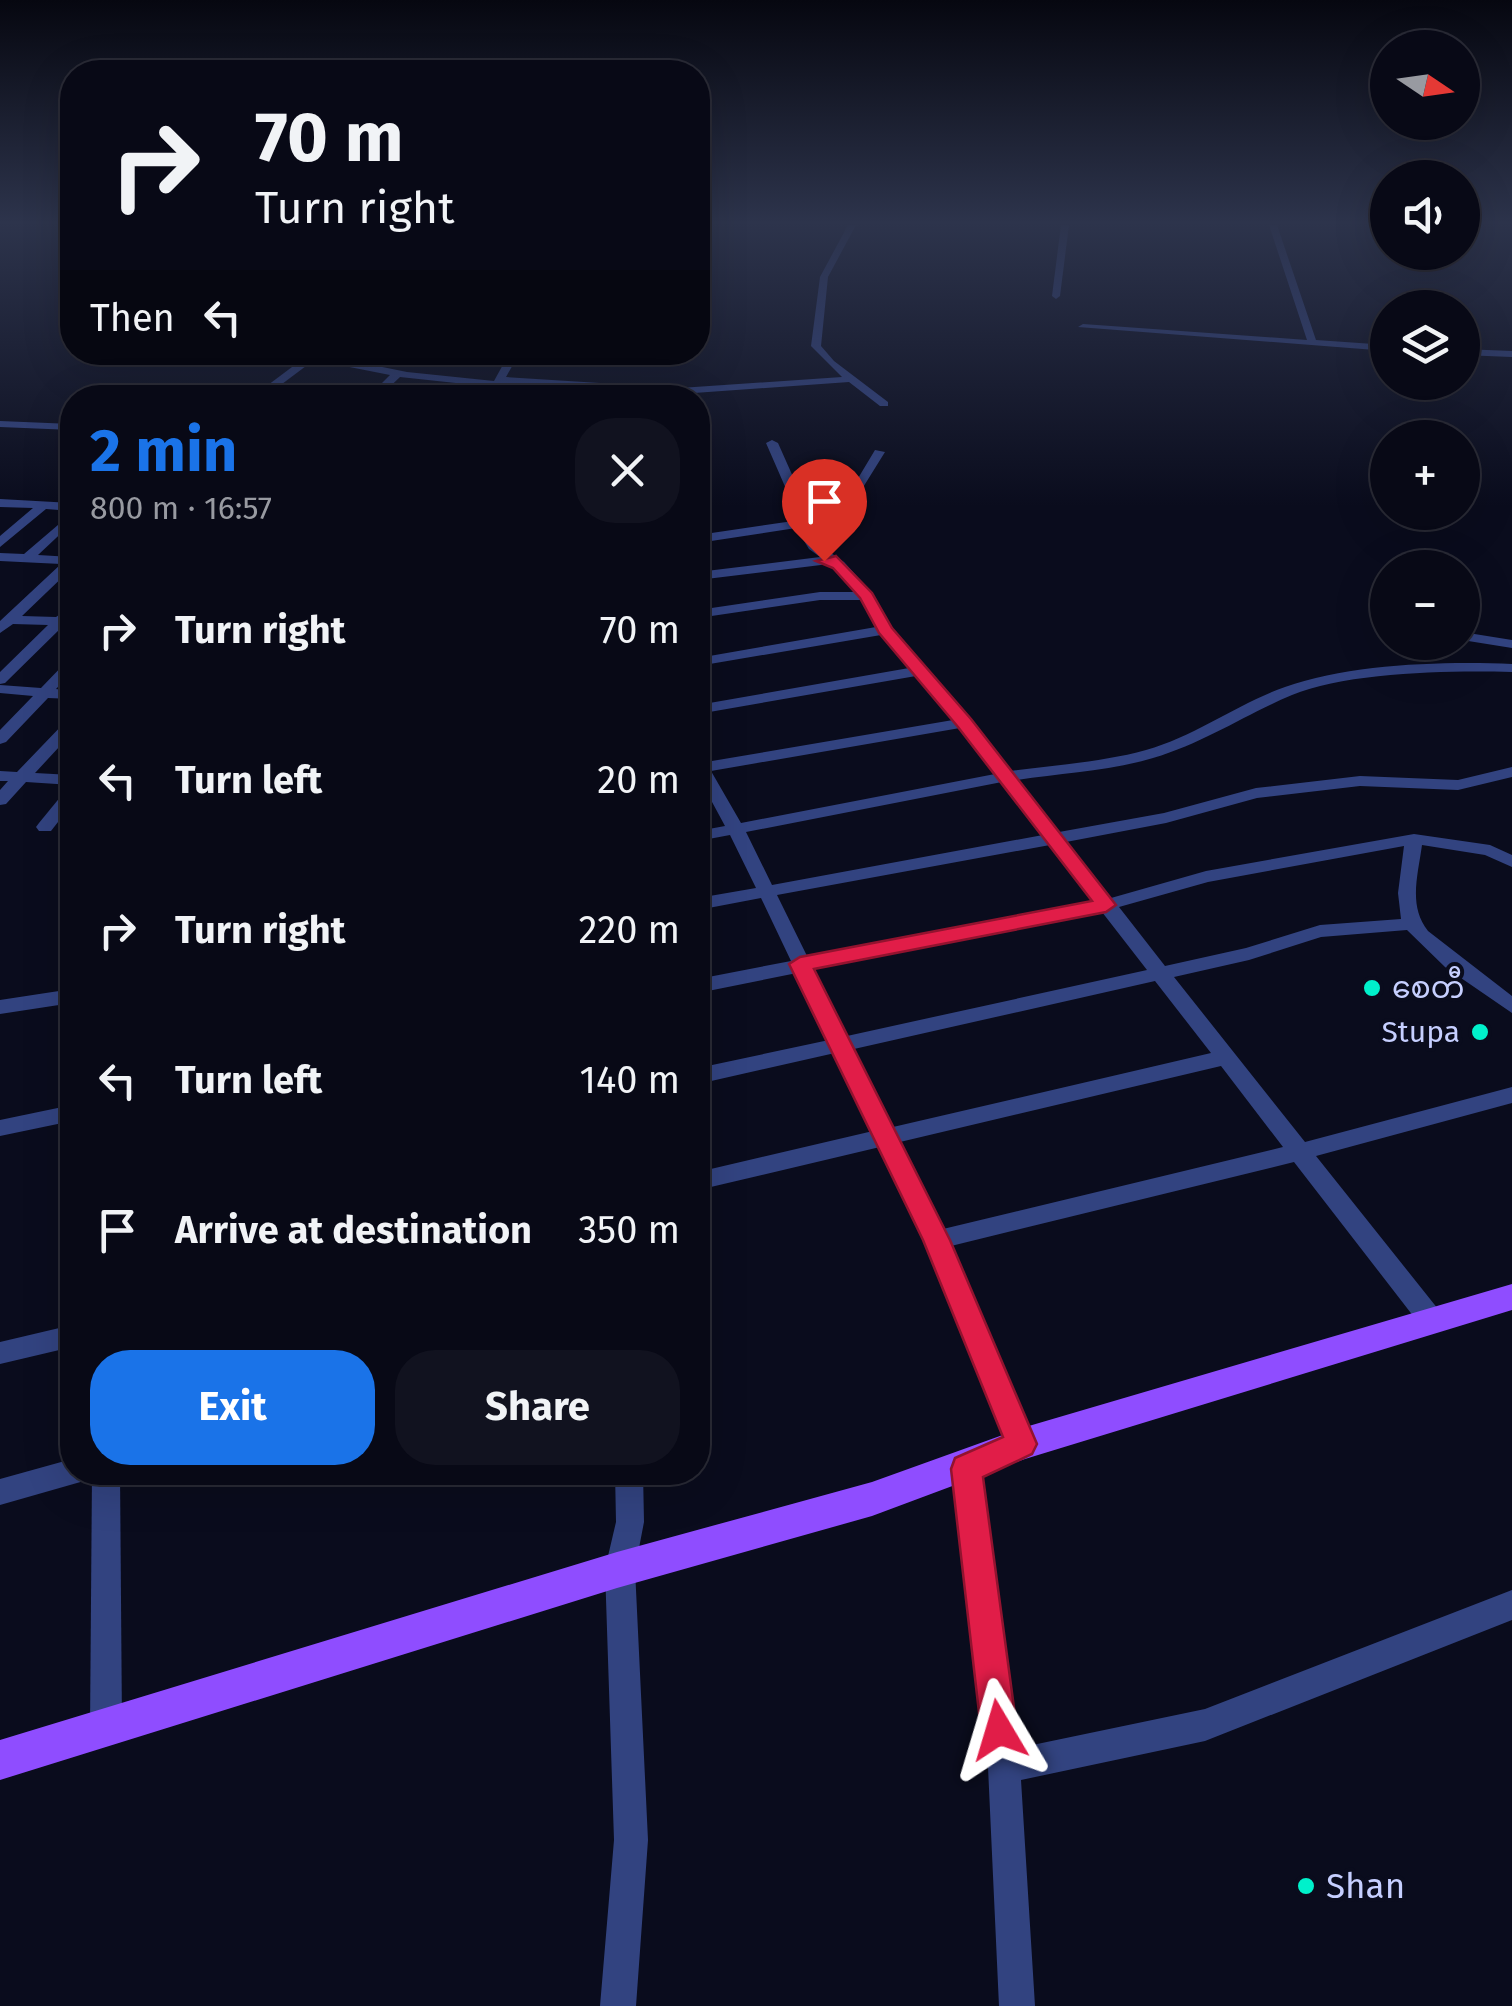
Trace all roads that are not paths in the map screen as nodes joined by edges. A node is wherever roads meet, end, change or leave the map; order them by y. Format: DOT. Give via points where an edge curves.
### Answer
graph roads {
  1 [pos="819,319"];
  2 [pos="1304,319"];
  3 [pos="1083,327"];
  4 [pos="1313,344"];
  5 [pos="1370,350"];
  6 [pos="1480,353"];
  7 [pos="1512,354"];
  8 [pos="301,365"];
  9 [pos="387,365"];
  10 [pos="508,365"];
  11 [pos="398,373"];
  12 [pos="852,378"];
  13 [pos="498,382"];
  14 [pos="274,385"];
  15 [pos="386,385"];
  16 [pos="499,385"];
  17 [pos="566,385"];
  18 [pos="710,388"];
  19 [pos="884,404"];
  20 [pos="1,425"];
  21 [pos="60,427"];
  22 [pos="772,444"];
  23 [pos="879,452"];
  24 [pos="801,501"];
  25 [pos="0,503"];
  26 [pos="44,505"];
  27 [pos="60,506"];
  28 [pos="800,524"];
  29 [pos="60,528"];
  30 [pos="710,537"];
  31 [pos="0,544"];
  32 [pos="0,557"];
  33 [pos="27,559"];
  34 [pos="60,560"];
  35 [pos="831,560"];
  36 [pos="60,572"];
  37 [pos="710,575"];
  38 [pos="867,596"];
  39 [pos="710,612"];
  40 [pos="60,622"];
  41 [pos="5,625"];
  42 [pos="60,627"];
  43 [pos="884,630"];
  44 [pos="1480,639"];
  45 [pos="1512,644"];
  46 [pos="710,660"];
  47 [pos="1512,668"];
  48 [pos="920,671"];
  49 [pos="60,676"];
  50 [pos="0,680"];
  51 [pos="0,689"];
  52 [pos="44,692"];
  53 [pos="60,693"];
  54 [pos="710,708"];
  55 [pos="964,723"];
  56 [pos="60,737"];
  57 [pos="0,739"];
  58 [pos="710,764"];
  59 [pos="1512,772"];
  60 [pos="0,776"];
  61 [pos="1004,777"];
  62 [pos="21,778"];
  63 [pos="60,780"];
  64 [pos="710,784"];
  65 [pos="0,800"];
  66 [pos="60,809"];
  67 [pos="45,827"];
  68 [pos="736,828"];
  69 [pos="710,833"];
  70 [pos="1053,838"];
  71 [pos="1414,839"];
  72 [pos="1512,862"];
  73 [pos="765,890"];
  74 [pos="710,901"];
  75 [pos="1106,905"];
  76 [pos="1411,924"];
  77 [pos="800,964"];
  78 [pos="1158,974"];
  79 [pos="710,983"];
  80 [pos="60,998"];
  81 [pos="0,1006"];
  82 [pos="1512,1006"];
  83 [pos="840,1047"];
  84 [pos="1223,1058"];
  85 [pos="710,1074"];
  86 [pos="1512,1095"];
  87 [pos="60,1116"];
  88 [pos="0,1128"];
  89 [pos="884,1136"];
  90 [pos="1298,1154"];
  91 [pos="710,1177"];
  92 [pos="937,1240"];
  93 [pos="1512,1297"];
  94 [pos="1433,1322"];
  95 [pos="60,1339"];
  96 [pos="0,1353"];
  97 [pos="1022,1444"];
  98 [pos="966,1469"];
  99 [pos="60,1476"];
  100 [pos="106,1485"];
  101 [pos="629,1485"];
  102 [pos="0,1492"];
  103 [pos="620,1569"];
  104 [pos="1512,1606"];
  105 [pos="106,1728"];
  106 [pos="0,1760"];
  107 [pos="1004,1768"];
  108 [pos="618,2006"];
  109 [pos="1017,2006"];
  1 -- 12 [label="street" via="816,346"];
  2 -- 4 [label="street"];
  3 -- 4 [label="street"];
  4 -- 5 [label="street"];
  6 -- 7 [label="street"];
  8 -- 14 [label="street"];
  9 -- 11 [label="street"];
  10 -- 13 [label="street"];
  11 -- 13 [label="street"];
  11 -- 15 [label="street"];
  12 -- 18 [label="street"];
  12 -- 19 [label="street"];
  13 -- 16 [label="street"];
  13 -- 17 [label="street"];
  20 -- 21 [label="street"];
  22 -- 24 [label="street"];
  23 -- 24 [label="street" via="858,487"];
  24 -- 28 [label="street"];
  25 -- 26 [label="street"];
  26 -- 27 [label="street"];
  26 -- 31 [label="street"];
  28 -- 30 [label="street"];
  28 -- 35 [label="street"];
  29 -- 33 [label="street"];
  32 -- 33 [label="street"];
  33 -- 34 [label="street"];
  35 -- 37 [label="street"];
  35 -- 38 [label="street"];
  36 -- 41 [label="street"];
  38 -- 39 [label="street"];
  38 -- 43 [label="street"];
  40 -- 41 [label="street"];
  42 -- 50 [label="street"];
  43 -- 46 [label="street"];
  43 -- 48 [label="street"];
  44 -- 45 [label="street"];
  47 -- 61 [label="street" via="1454,666 1327,680 1144,756"];
  48 -- 54 [label="street"];
  48 -- 55 [label="street"];
  49 -- 52 [label="street"];
  51 -- 52 [label="street"];
  52 -- 53 [label="street"];
  52 -- 57 [label="street"];
  55 -- 58 [label="street"];
  55 -- 61 [label="street"];
  56 -- 62 [label="street"];
  59 -- 70 [label="street" via="1458,785 1360,781 1256,793"];
  60 -- 62 [label="street"];
  61 -- 68 [label="street"];
  61 -- 70 [label="street"];
  62 -- 63 [label="street"];
  62 -- 65 [label="street"];
  64 -- 68 [label="street"];
  66 -- 67 [label="street"];
  68 -- 69 [label="street"];
  68 -- 73 [label="street"];
  70 -- 73 [label="street"];
  70 -- 75 [label="street"];
  71 -- 72 [label="street" via="1490,850"];
  71 -- 75 [label="street" via="1206,877"];
  71 -- 76 [label="street"];
  73 -- 74 [label="street"];
  73 -- 77 [label="street"];
  75 -- 77 [label="street"];
  75 -- 78 [label="street"];
  76 -- 78 [label="street" via="1320,930"];
  76 -- 82 [label="street"];
  77 -- 79 [label="street"];
  77 -- 83 [label="street"];
  78 -- 83 [label="street"];
  78 -- 84 [label="street"];
  80 -- 81 [label="street"];
  83 -- 85 [label="street"];
  83 -- 89 [label="street"];
  84 -- 89 [label="street"];
  84 -- 90 [label="street"];
  86 -- 90 [label="street"];
  87 -- 88 [label="street"];
  89 -- 91 [label="street"];
  89 -- 92 [label="street"];
  90 -- 92 [label="street"];
  90 -- 94 [label="street"];
  92 -- 97 [label="street"];
  93 -- 94 [label="main road"];
  94 -- 97 [label="main road"];
  95 -- 96 [label="street"];
  97 -- 98 [label="main road"];
  98 -- 103 [label="main road"];
  98 -- 107 [label="street"];
  99 -- 102 [label="street"];
  100 -- 105 [label="street"];
  101 -- 103 [label="street"];
  103 -- 105 [label="main road"];
  103 -- 108 [label="street" via="632,1840"];
  104 -- 107 [label="street" via="1205,1725"];
  105 -- 106 [label="main road"];
  107 -- 109 [label="street"];
}
